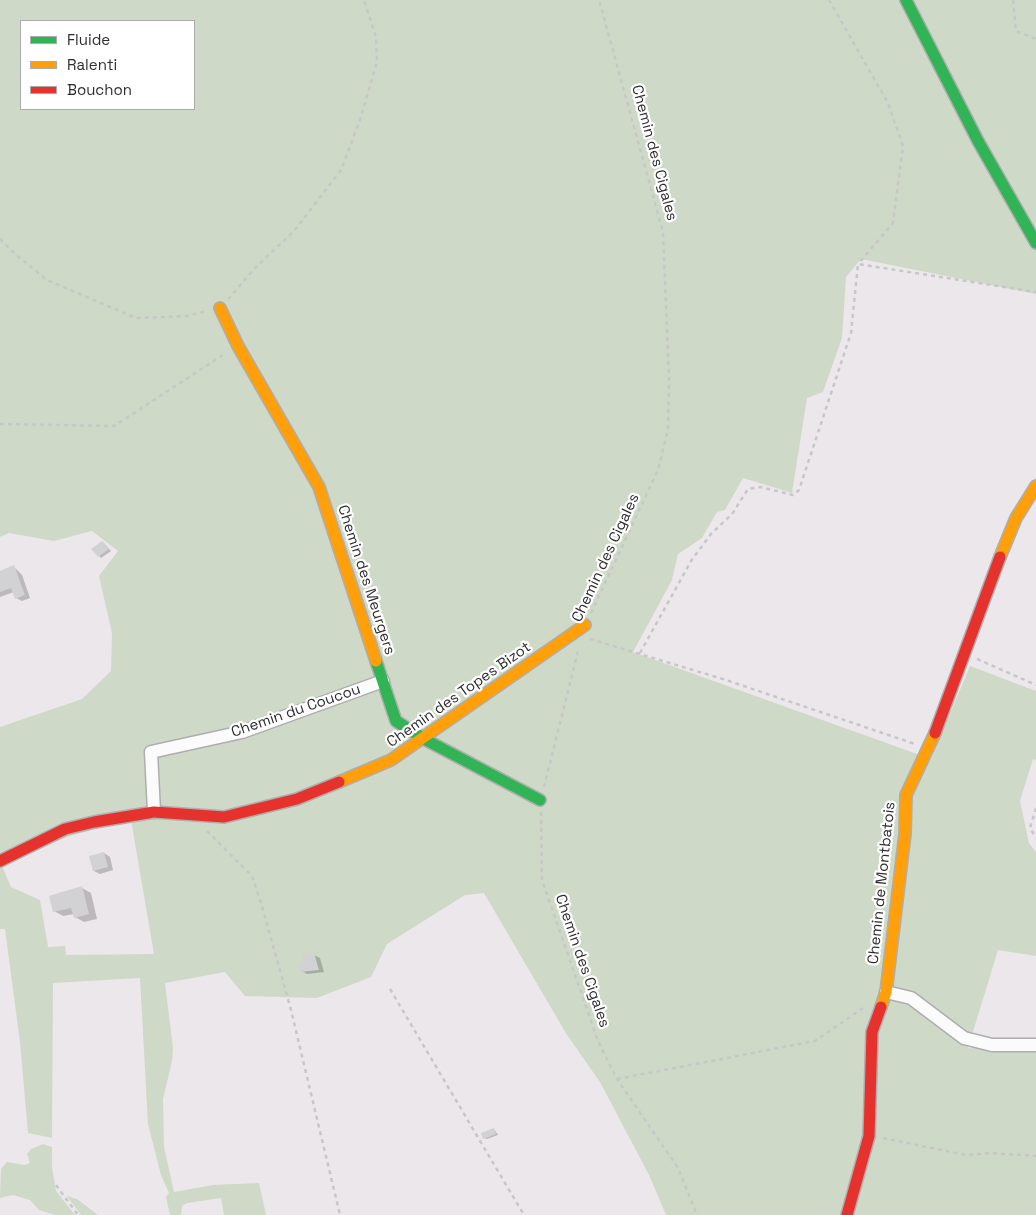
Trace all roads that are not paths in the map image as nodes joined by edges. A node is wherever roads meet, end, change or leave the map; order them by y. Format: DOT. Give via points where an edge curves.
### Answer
graph roads {
  1 [pos="906,0"];
  2 [pos="1036,243"];
  3 [pos="220,308"];
  4 [pos="1036,486"];
  5 [pos="585,625"];
  6 [pos="382,681"];
  7 [pos="424,739"];
  8 [pos="540,800"];
  9 [pos="154,812"];
  10 [pos="0,861"];
  11 [pos="886,992"];
  12 [pos="1036,1044"];
  13 [pos="847,1215"];
  1 -- 2 [label="street" via="978,140"];
  3 -- 6 [label="street, Chemin des Meurgers" via="238,346 320,487"];
  4 -- 11 [label="street, Chemin de Montbatois" via="1002,547 929,748 906,795"];
  5 -- 7 [label="street, Chemin des Topes Bizot"];
  6 -- 7 [label="street, Chemin des Meurgers" via="396,721"];
  6 -- 9 [label="street, Chemin du Coucou" via="242,732 151,752"];
  7 -- 8 [label="street, Chemin des Meurgers"];
  7 -- 9 [label="street, Chemin des Topes Bizot" via="391,760 297,799 224,816"];
  9 -- 10 [label="street, Chemin des Topes Bizot" via="65,829"];
  11 -- 12 [label="street" via="911,998 964,1038 992,1045"];
  11 -- 13 [label="street, Chemin de Montbatois" via="872,1032 869,1136"];
}
